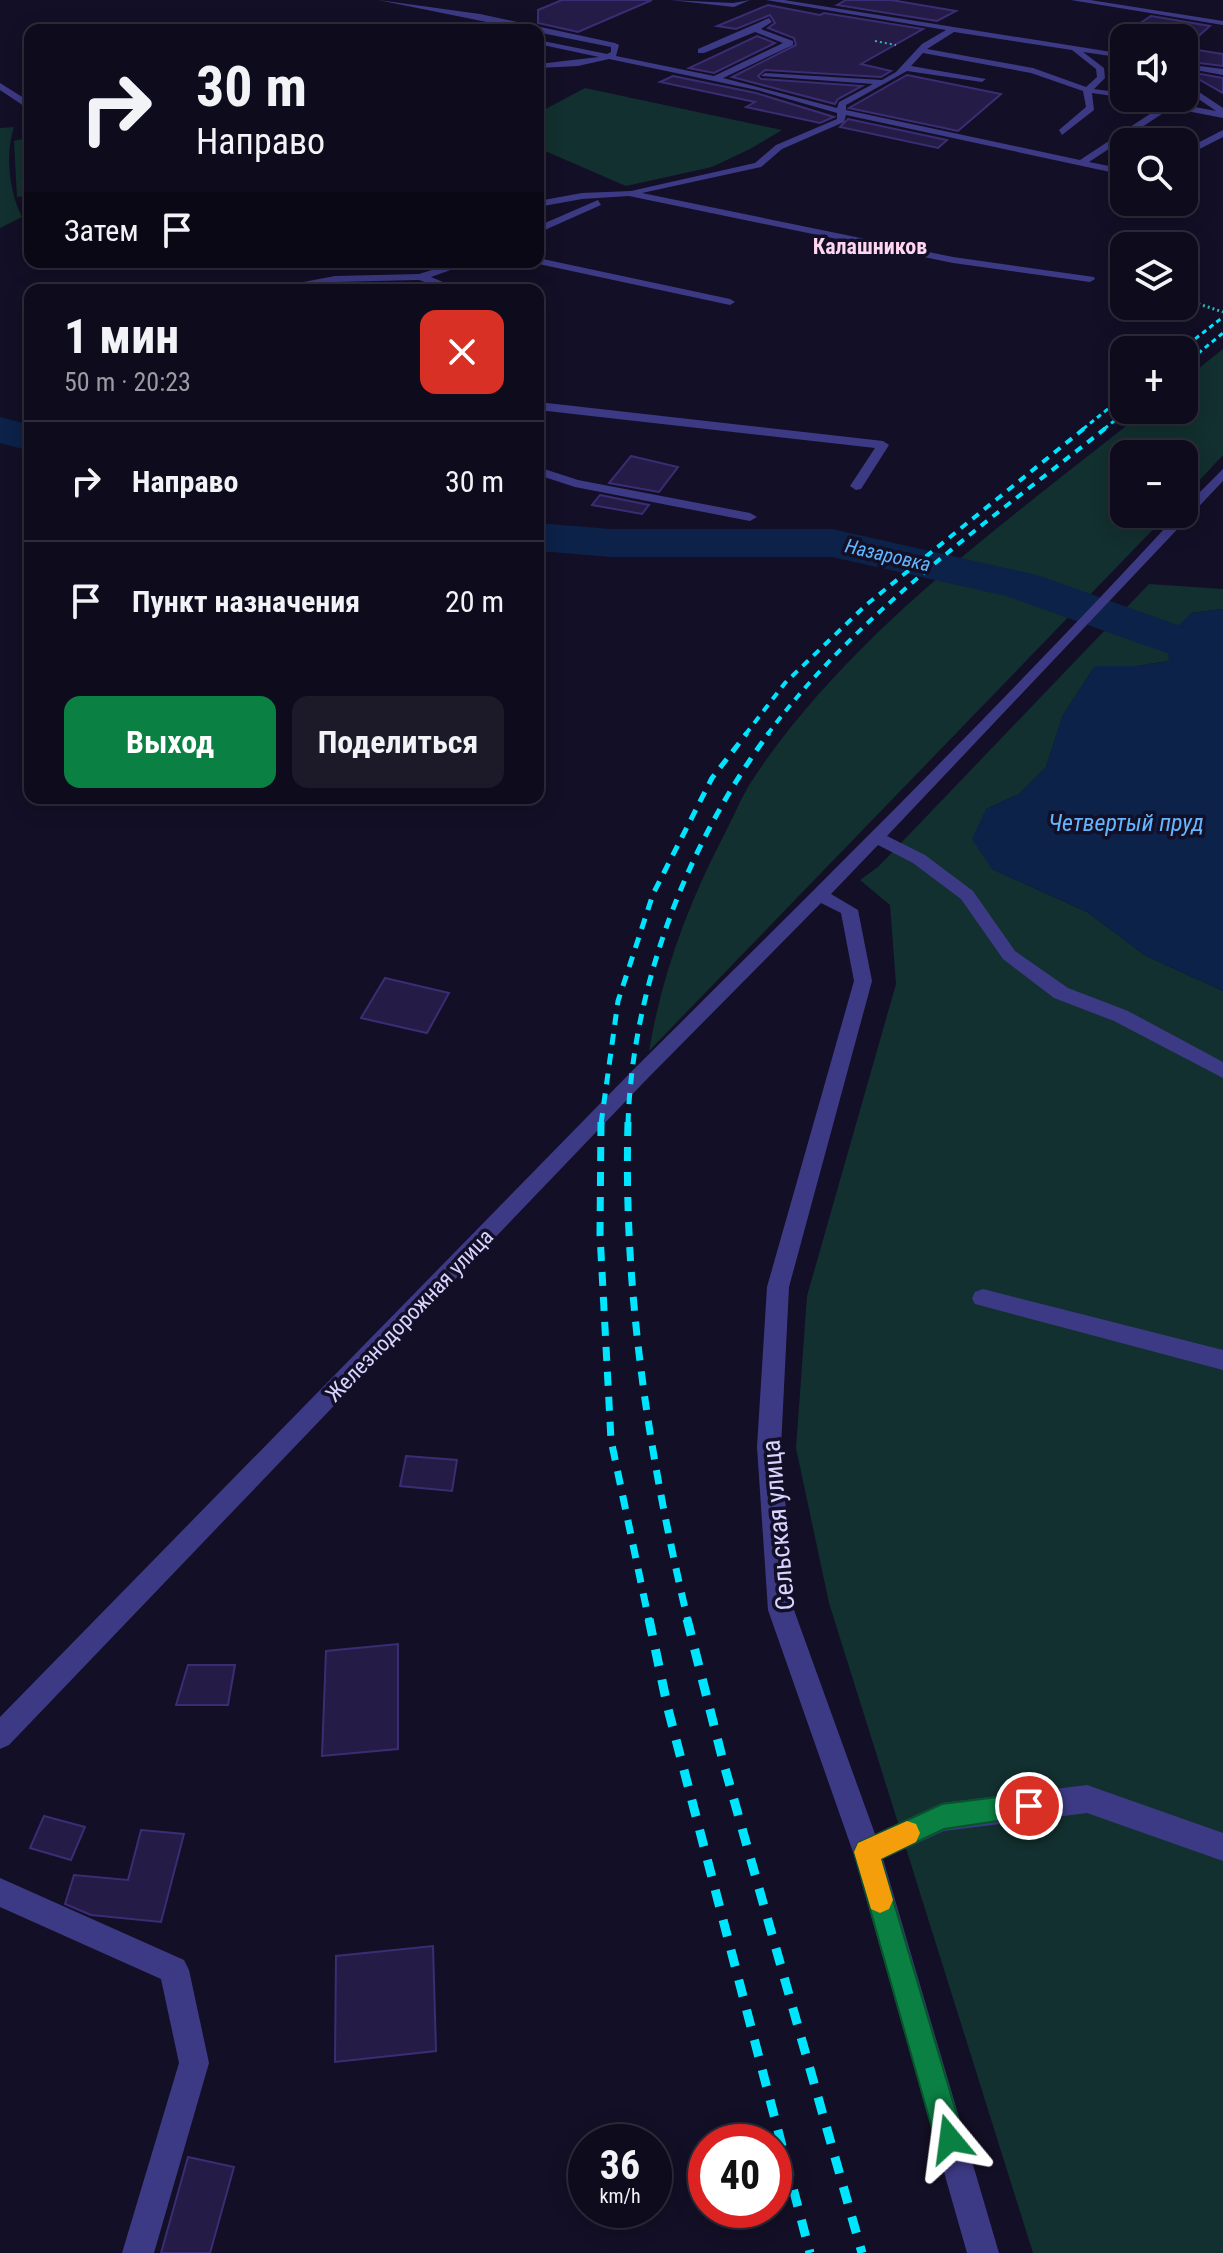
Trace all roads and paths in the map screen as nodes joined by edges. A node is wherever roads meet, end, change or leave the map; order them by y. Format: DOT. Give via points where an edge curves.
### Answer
graph roads {
  1 [pos="382,0"];
  2 [pos="674,0"];
  3 [pos="746,0"];
  4 [pos="770,0"];
  5 [pos="1075,0"];
  6 [pos="708,1"];
  7 [pos="734,5"];
  8 [pos="881,7"];
  9 [pos="869,15"];
  10 [pos="1223,23"];
  11 [pos="517,24"];
  12 [pos="755,29"];
  13 [pos="953,29"];
  14 [pos="544,30"];
  15 [pos="544,43"];
  16 [pos="1069,47"];
  17 [pos="921,50"];
  18 [pos="701,51"];
  19 [pos="1110,54"];
  20 [pos="608,57"];
  21 [pos="544,66"];
  22 [pos="905,68"];
  23 [pos="1198,68"];
  24 [pos="1223,72"];
  25 [pos="765,76"];
  26 [pos="714,79"];
  27 [pos="982,79"];
  28 [pos="884,82"];
  29 [pos="0,86"];
  30 [pos="1087,90"];
  31 [pos="1110,94"];
  32 [pos="1198,95"];
  33 [pos="24,100"];
  34 [pos="1198,109"];
  35 [pos="842,112"];
  36 [pos="1159,112"];
  37 [pos="1223,113"];
  38 [pos="1062,132"];
  39 [pos="1223,133"];
  40 [pos="1198,146"];
  41 [pos="1081,163"];
  42 [pos="1110,169"];
  43 [pos="629,193"];
  44 [pos="544,203"];
  45 [pos="544,227"];
  46 [pos="544,262"];
  47 [pos="382,268"];
  48 [pos="449,268"];
  49 [pos="398,277"];
  50 [pos="420,277"];
  51 [pos="1090,279"];
  52 [pos="304,284"];
  53 [pos="440,284"];
  54 [pos="730,302"];
  55 [pos="1198,304"];
  56 [pos="1223,312"];
  57 [pos="544,407"];
  58 [pos="544,473"];
  59 [pos="1223,473"];
  60 [pos="856,486"];
  61 [pos="750,517"];
  62 [pos="876,837"];
  63 [pos="819,895"];
  64 [pos="1223,1071"];
  65 [pos="983,1298"];
  66 [pos="1223,1360"];
  67 [pos="0,1736"];
  68 [pos="1223,1847"];
  69 [pos="867,1852"];
  70 [pos="0,1892"];
  71 [pos="138,2253"];
  72 [pos="983,2253"];
  1 -- 11 [label="street"];
  2 -- 6 [label="street"];
  3 -- 7 [label="street"];
  4 -- 9 [label="street"];
  5 -- 10 [label="street"];
  6 -- 7 [label="street"];
  7 -- 12 [label="street" via="769,20"];
  8 -- 9 [label="street"];
  9 -- 13 [label="street"];
  12 -- 18 [label="street"];
  12 -- 26 [label="street" via="790,43"];
  13 -- 16 [label="street"];
  13 -- 17 [label="street"];
  14 -- 20 [label="street" via="615,45 615,53"];
  15 -- 20 [label="street"];
  16 -- 19 [label="street"];
  16 -- 30 [label="street" via="1100,68 1101,78"];
  17 -- 22 [label="street"];
  17 -- 30 [label="street" via="1033,71"];
  20 -- 21 [label="street"];
  20 -- 26 [label="street"];
  22 -- 27 [label="street"];
  22 -- 28 [label="street"];
  23 -- 24 [label="street"];
  25 -- 28 [label="street"];
  26 -- 35 [label="street"];
  28 -- 35 [label="street" via="842,104"];
  29 -- 33 [label="street"];
  30 -- 31 [label="street"];
  30 -- 38 [label="street" via="1091,108"];
  32 -- 37 [label="street"];
  34 -- 37 [label="street"];
  35 -- 41 [label="street"];
  35 -- 43 [label="street" via="841,120 779,147 758,165"];
  36 -- 41 [label="street"];
  39 -- 40 [label="street"];
  41 -- 42 [label="street"];
  43 -- 44 [label="street"];
  43 -- 45 [label="street"];
  43 -- 51 [label="street" via="953,260"];
  46 -- 54 [label="street"];
  47 -- 49 [label="street"];
  48 -- 50 [label="street"];
  49 -- 50 [label="street"];
  49 -- 52 [label="street"];
  50 -- 53 [label="street"];
  55 -- 56 [label="path"];
  57 -- 60 [label="street" via="883,445"];
  58 -- 61 [label="street"];
  59 -- 62 [label="street, Железнодорожная улица"];
  62 -- 63 [label="street, Железнодорожная улица"];
  62 -- 64 [label="street" via="919,859 967,895 1009,955 1061,993 1121,1016"];
  63 -- 67 [label="street, Железнодорожная улица" via="629,1084"];
  63 -- 69 [label="street, Сельская улица" via="849,910 863,981 778,1287 769,1447 781,1610"];
  65 -- 66 [label="street"];
  68 -- 69 [label="street" via="1087,1799 942,1817"];
  69 -- 72 [label="street, Сельская улица"];
  70 -- 71 [label="street" via="174,1970 194,2063"];
}
